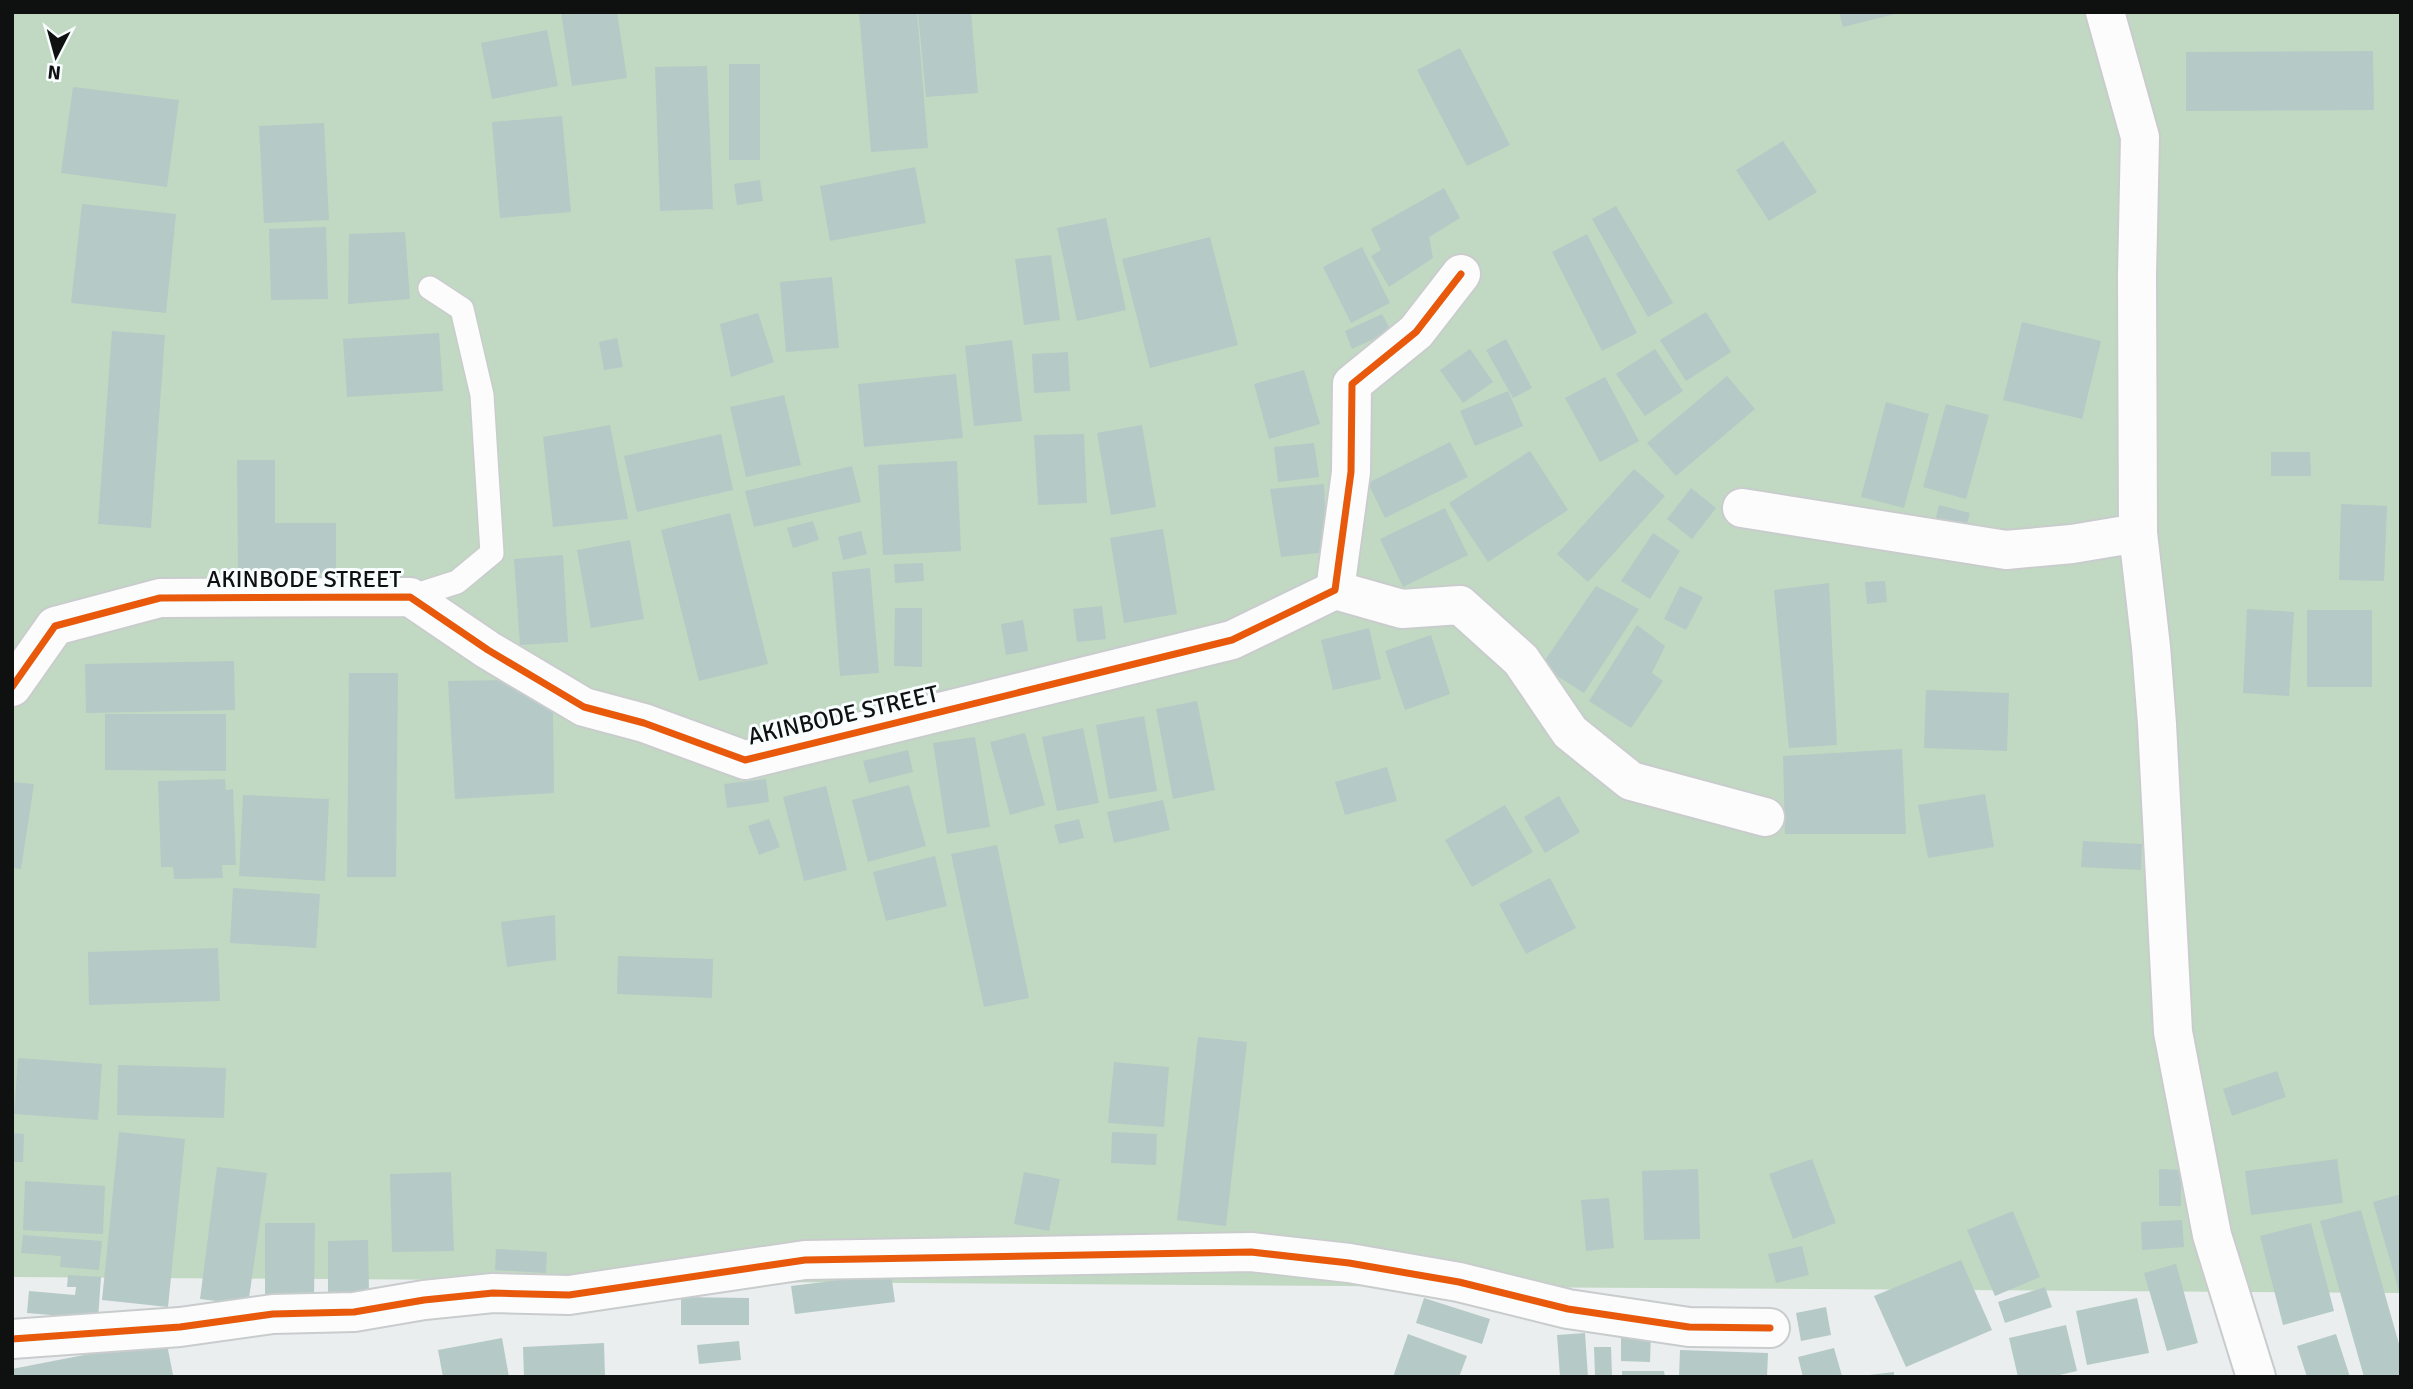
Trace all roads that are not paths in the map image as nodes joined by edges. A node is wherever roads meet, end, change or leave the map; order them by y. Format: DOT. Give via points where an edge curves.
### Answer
graph roads {
  1 [pos="2105,12"];
  2 [pos="1461,274"];
  3 [pos="430,288"];
  4 [pos="1742,508"];
  5 [pos="2138,533"];
  6 [pos="1335,590"];
  7 [pos="410,597"];
  8 [pos="12,687"];
  9 [pos="1765,817"];
  10 [pos="1770,1328"];
  11 [pos="12,1339"];
  12 [pos="2256,1377"];
  1 -- 5 [label="street" via="2140,137"];
  2 -- 6 [label="street" via="1416,332 1352,384 1351,472"];
  3 -- 7 [label="lane" via="462,309 482,395 492,553 457,582"];
  4 -- 5 [label="street" via="2006,550"];
  5 -- 12 [label="street" via="2156,711 2173,1032 2212,1235"];
  6 -- 7 [label="street, AKINBODE STREET" via="1232,640 745,761 644,723 584,707"];
  6 -- 9 [label="street" via="1402,609 1460,605 1521,660 1570,732 1631,781"];
  7 -- 8 [label="street, AKINBODE STREET" via="160,598 55,626"];
  10 -- 11 [label="street" via="1689,1327 1568,1309 1459,1282 1237,1252 805,1261 569,1295 493,1293 354,1312 273,1314 180,1327"];
}
